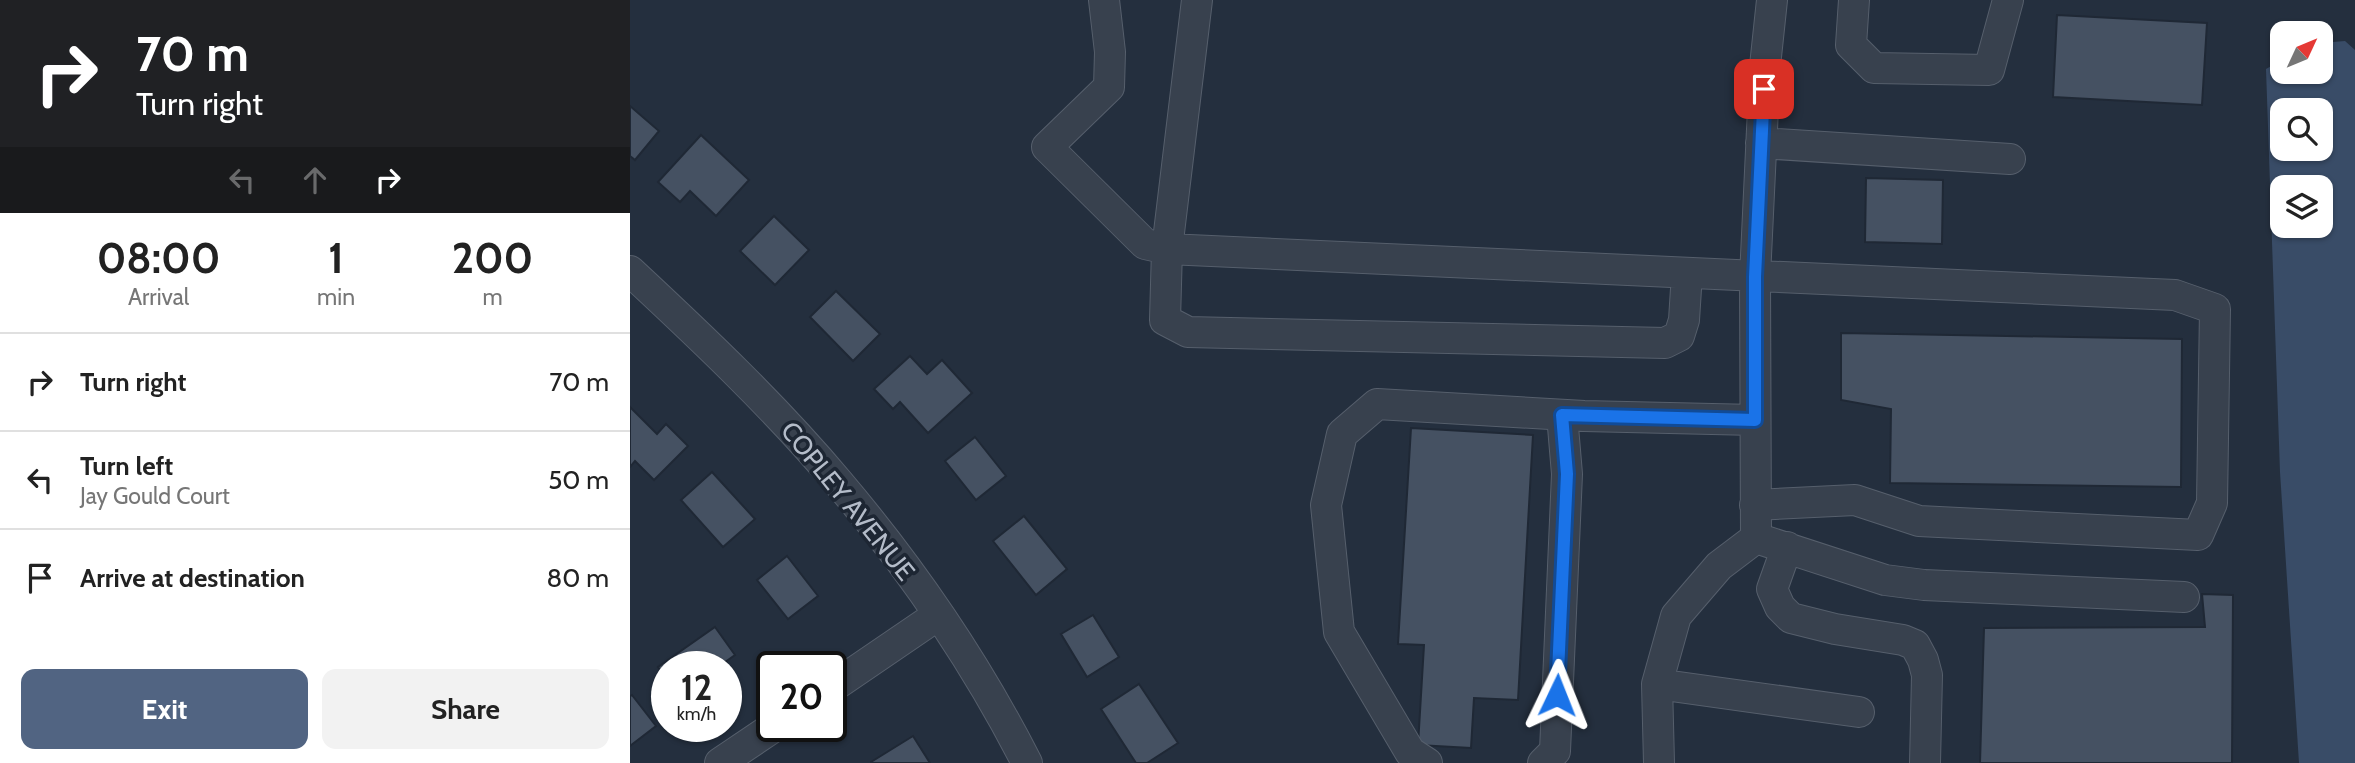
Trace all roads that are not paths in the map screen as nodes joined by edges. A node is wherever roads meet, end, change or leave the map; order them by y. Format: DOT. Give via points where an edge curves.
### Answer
graph roads {
  1 [pos="1104,0"];
  2 [pos="1198,0"];
  3 [pos="1772,0"];
  4 [pos="1854,0"];
  5 [pos="2007,0"];
  6 [pos="1761,143"];
  7 [pos="2010,159"];
  8 [pos="1167,248"];
  9 [pos="630,271"];
  10 [pos="1687,273"];
  11 [pos="1755,277"];
  12 [pos="1562,415"];
  13 [pos="1755,420"];
  14 [pos="1755,505"];
  15 [pos="1756,538"];
  16 [pos="1787,547"];
  17 [pos="2184,597"];
  18 [pos="938,615"];
  19 [pos="847,677"];
  20 [pos="1657,684"];
  21 [pos="1859,712"];
  22 [pos="756,739"];
  23 [pos="720,763"];
  24 [pos="1027,763"];
  25 [pos="1427,763"];
  26 [pos="1543,763"];
  27 [pos="1659,763"];
  28 [pos="1925,763"];
  1 -- 8 [label="street" via="1109,87 1047,147 1145,244"];
  2 -- 8 [label="street"];
  3 -- 6 [label="street"];
  4 -- 5 [label="street" via="1851,46 1874,68 1989,69"];
  6 -- 7 [label="street"];
  6 -- 11 [label="street"];
  8 -- 10 [label="street"];
  8 -- 10 [label="street" via="1165,320 1188,332 1665,343 1679,336 1682,328"];
  9 -- 18 [label="street, COPLEY AVENUE" via="803,442"];
  10 -- 11 [label="street"];
  11 -- 13 [label="street"];
  11 -- 14 [label="street" via="2175,295 2215,309 2212,503 2198,535 1919,521 1855,500"];
  12 -- 13 [label="street"];
  12 -- 25 [label="street" via="1377,404 1342,434 1326,505 1339,632 1410,752"];
  12 -- 26 [label="street" via="1567,474 1555,751"];
  13 -- 14 [label="street"];
  14 -- 15 [label="street"];
  15 -- 16 [label="street"];
  15 -- 20 [label="street" via="1720,566 1676,615"];
  16 -- 17 [label="street" via="1885,580 1924,585"];
  16 -- 28 [label="street" via="1772,589 1790,618 1915,645 1927,675"];
  18 -- 19 [label="street"];
  18 -- 24 [label="street, COPLEY AVENUE" via="989,692"];
  20 -- 21 [label="street"];
  20 -- 27 [label="street"];
  22 -- 23 [label="street"];
}
